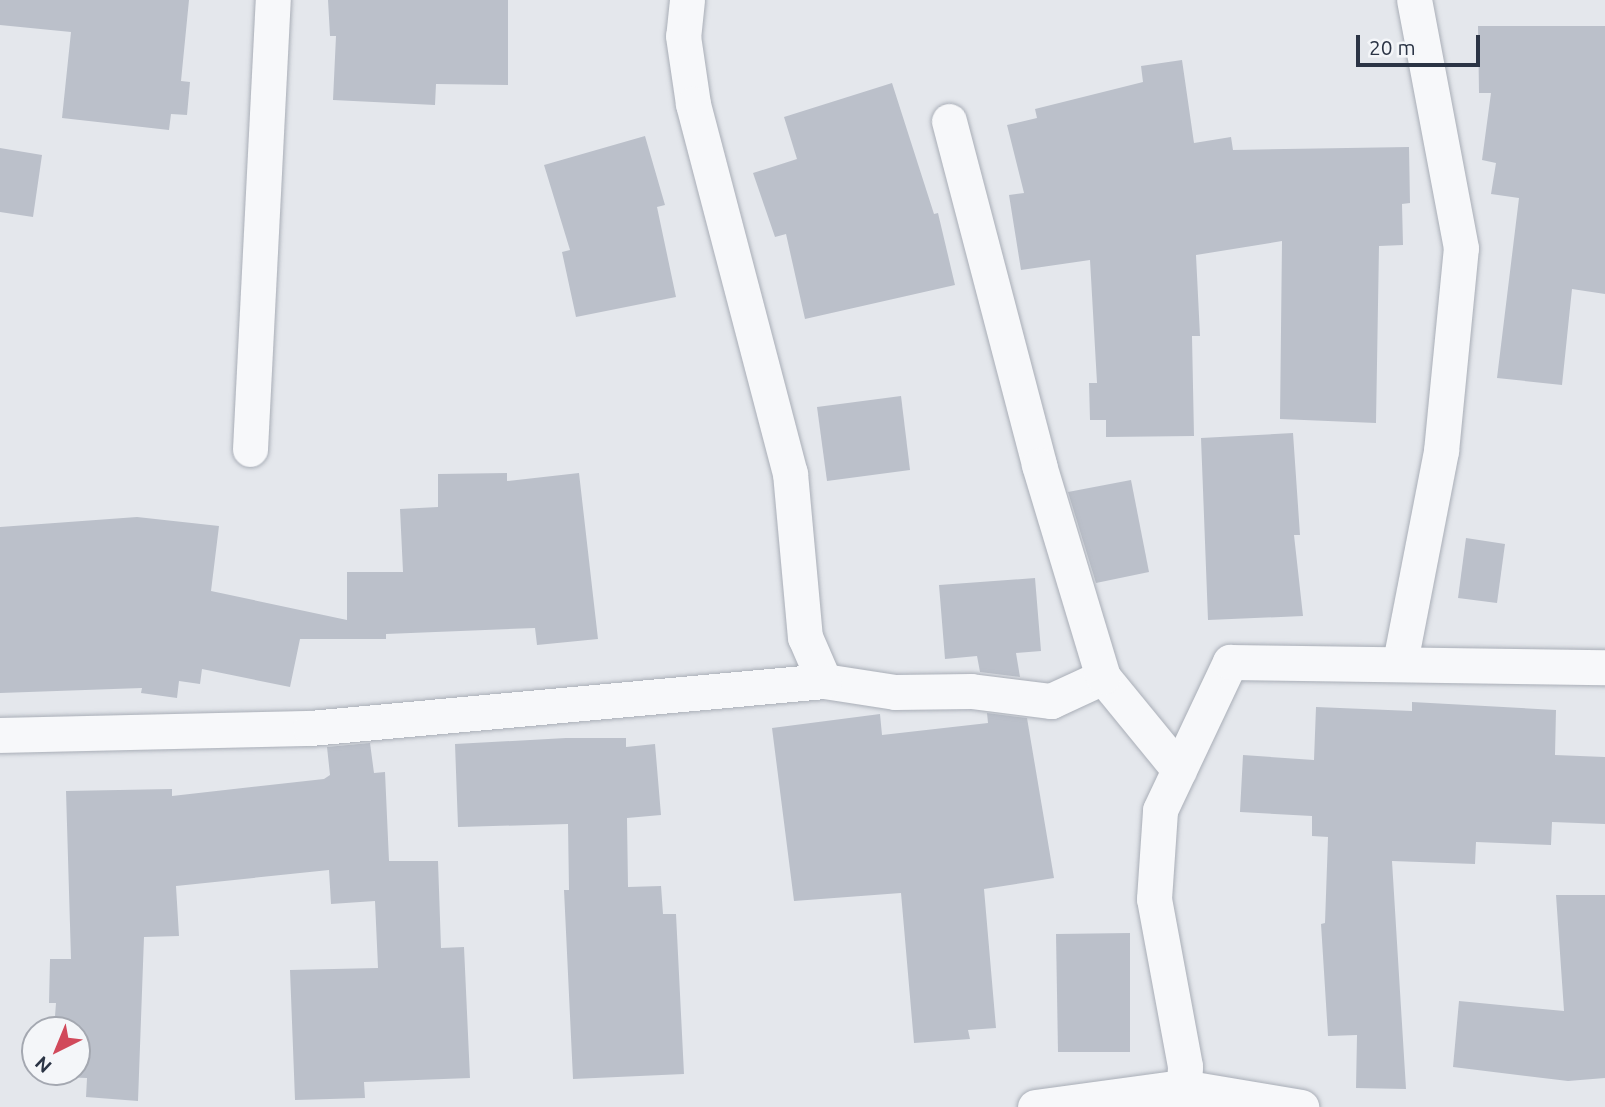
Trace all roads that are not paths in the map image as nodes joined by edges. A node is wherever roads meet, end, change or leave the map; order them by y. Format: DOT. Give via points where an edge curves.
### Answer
graph roads {
  1 [pos="273,0"];
  2 [pos="687,0"];
  3 [pos="1414,0"];
  4 [pos="949,121"];
  5 [pos="250,449"];
  6 [pos="1400,662"];
  7 [pos="1605,667"];
  8 [pos="1103,677"];
  9 [pos="824,681"];
  10 [pos="0,734"];
  11 [pos="1179,770"];
  12 [pos="1182,1097"];
  13 [pos="1035,1107"];
  14 [pos="1301,1107"];
  1 -- 5 [label="street"];
  2 -- 9 [label="street" via="683,36 694,104 790,473 805,637"];
  3 -- 6 [label="street" via="1461,248 1441,451"];
  4 -- 8 [label="street" via="1039,466"];
  6 -- 7 [label="street"];
  6 -- 11 [label="street" via="1230,662"];
  8 -- 9 [label="street" via="1051,701 971,691 895,692"];
  8 -- 11 [label="street"];
  9 -- 10 [label="street" via="310,729"];
  11 -- 12 [label="street" via="1160,810 1154,899 1185,1066"];
  12 -- 13 [label="street"];
  12 -- 14 [label="street"];
}
